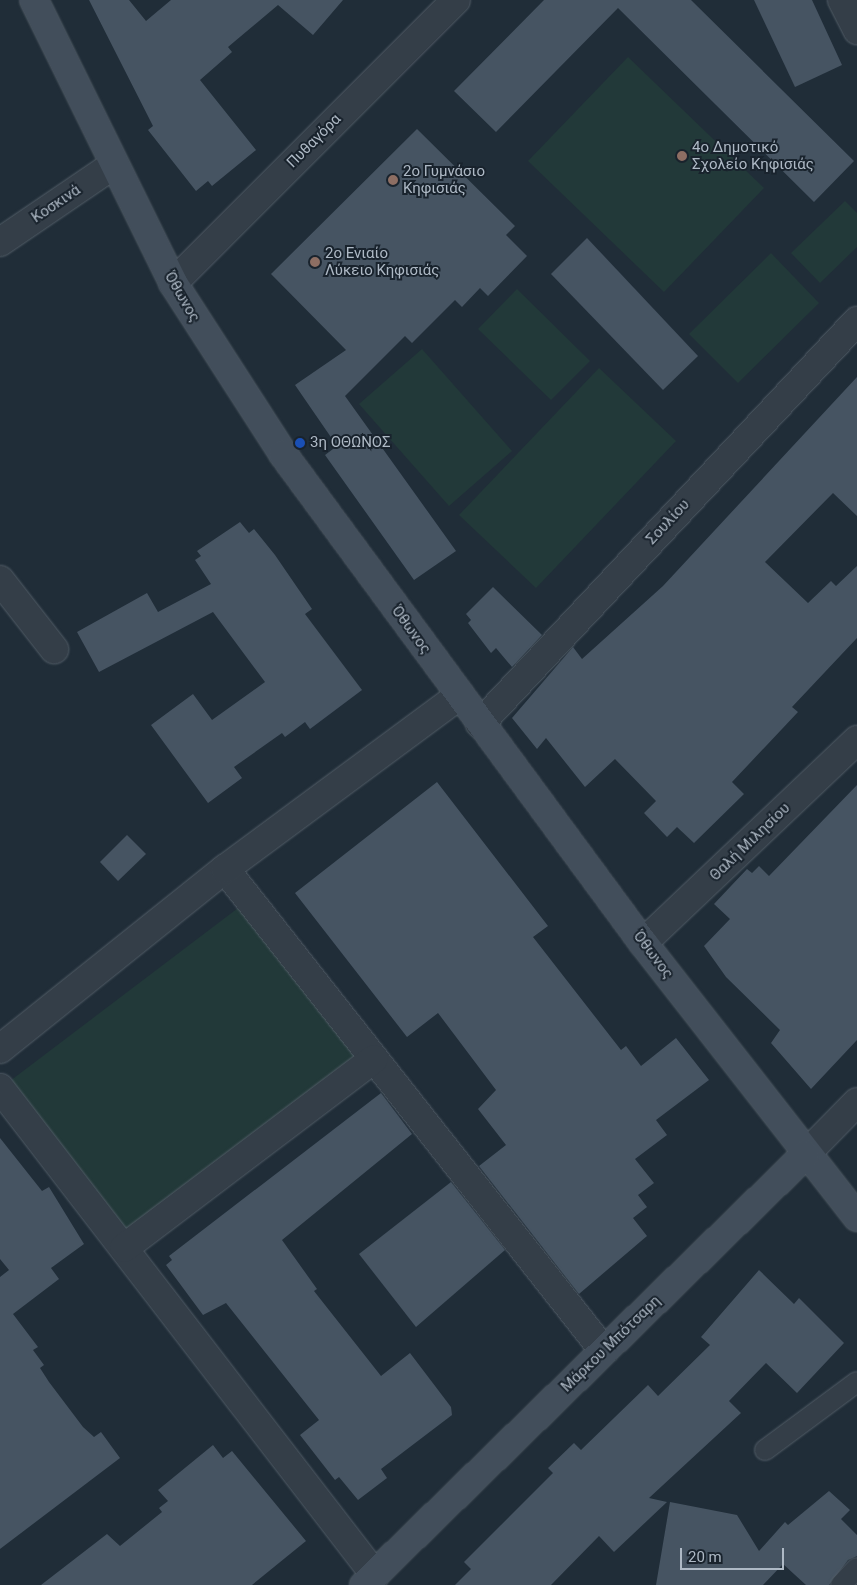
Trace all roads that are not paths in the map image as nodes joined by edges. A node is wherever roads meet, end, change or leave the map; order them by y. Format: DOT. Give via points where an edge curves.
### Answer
graph roads {
  1 [pos="34,0"];
  2 [pos="456,0"];
  3 [pos="842,0"];
  4 [pos="857,30"];
  5 [pos="112,166"];
  6 [pos="0,242"];
  7 [pos="172,282"];
  8 [pos="857,321"];
  9 [pos="0,580"];
  10 [pos="54,649"];
  11 [pos="459,696"];
  12 [pos="480,724"];
  13 [pos="857,740"];
  14 [pos="225,869"];
  15 [pos="643,943"];
  16 [pos="0,1049"];
  17 [pos="374,1059"];
  18 [pos="0,1088"];
  19 [pos="857,1102"];
  20 [pos="805,1155"];
  21 [pos="857,1217"];
  22 [pos="124,1248"];
  23 [pos="604,1351"];
  24 [pos="857,1382"];
  25 [pos="766,1450"];
  26 [pos="857,1568"];
  27 [pos="370,1580"];
  28 [pos="841,1585"];
  1 -- 5 [label="street, Όθωνος"];
  2 -- 7 [label="street, Πυθαγόρα"];
  3 -- 4 [label="street"];
  5 -- 6 [label="street, Κοσκινά"];
  5 -- 7 [label="street, Όθωνος"];
  7 -- 11 [label="street, Όθωνος" via="283,454"];
  8 -- 12 [label="street, Σουλίου"];
  9 -- 10 [label="street"];
  11 -- 12 [label="street, Όθωνος"];
  11 -- 14 [label="street"];
  12 -- 15 [label="street, Όθωνος"];
  13 -- 15 [label="street, Θαλή Μιλησίου"];
  14 -- 16 [label="street"];
  14 -- 17 [label="street"];
  15 -- 20 [label="street, Όθωνος"];
  17 -- 22 [label="street"];
  17 -- 23 [label="street"];
  18 -- 22 [label="street"];
  19 -- 20 [label="street, Μάρκου Μπότσαρη"];
  20 -- 21 [label="street, Όθωνος"];
  20 -- 23 [label="street, Μάρκου Μπότσαρη"];
  22 -- 27 [label="street"];
  23 -- 27 [label="street, Μάρκου Μπότσαρη"];
  24 -- 25 [label="lane"];
  26 -- 28 [label="lane"];
}
